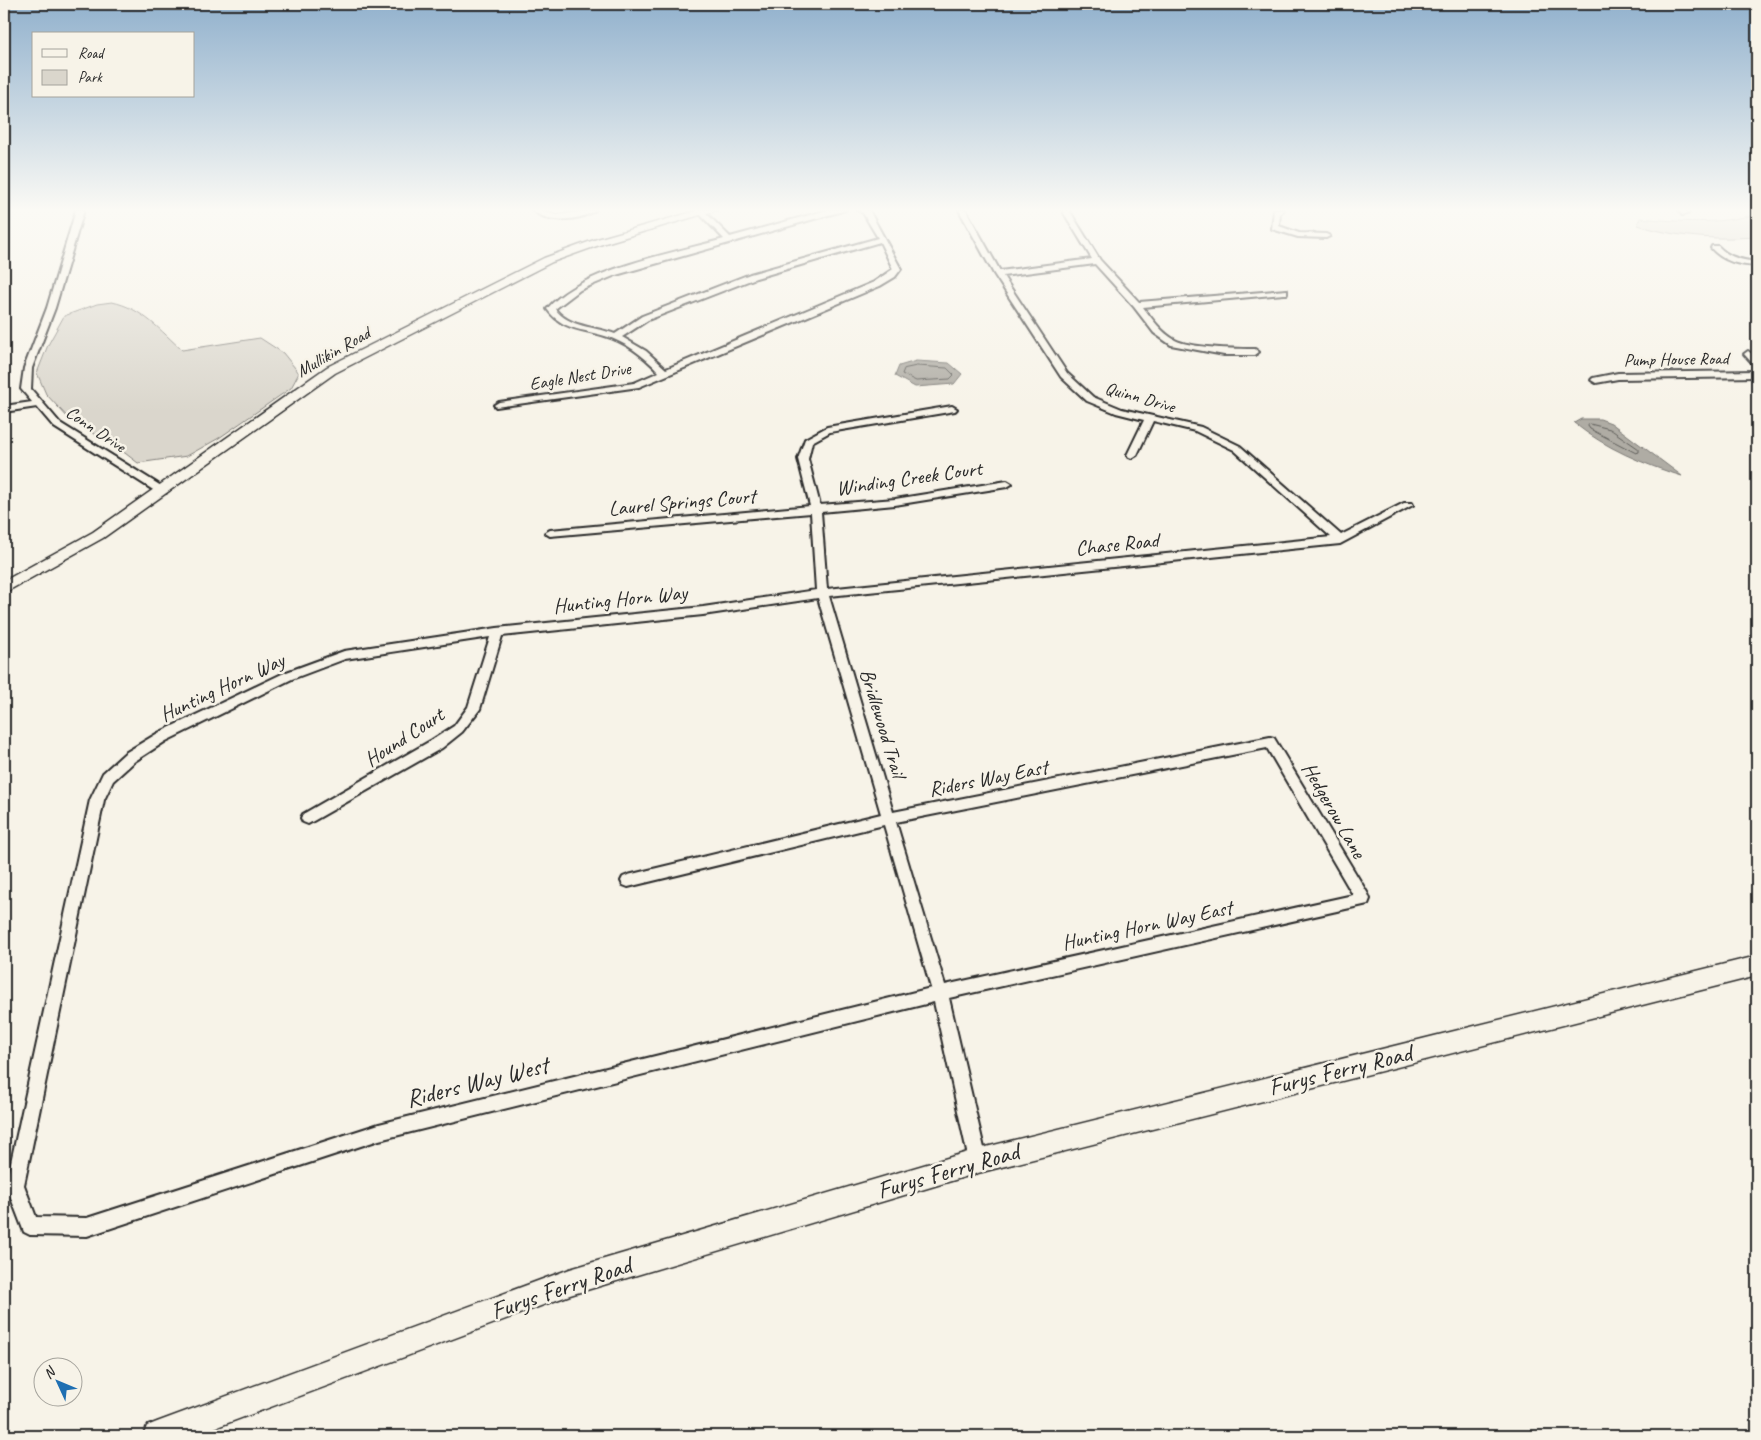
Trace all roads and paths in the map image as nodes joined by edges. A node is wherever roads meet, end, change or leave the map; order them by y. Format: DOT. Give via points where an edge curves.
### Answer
graph roads {
  1 [pos="60,277"];
  2 [pos="513,277"];
  3 [pos="605,277"];
  4 [pos="750,277"];
  5 [pos="888,277"];
  6 [pos="1000,277"];
  7 [pos="1112,277"];
  8 [pos="1284,292"];
  9 [pos="1137,305"];
  10 [pos="616,337"];
  11 [pos="1255,352"];
  12 [pos="1748,354"];
  13 [pos="1757,363"];
  14 [pos="665,374"];
  15 [pos="1757,374"];
  16 [pos="1596,380"];
  17 [pos="39,404"];
  18 [pos="499,405"];
  19 [pos="952,408"];
  20 [pos="4,409"];
  21 [pos="1149,419"];
  22 [pos="1132,455"];
  23 [pos="1007,484"];
  24 [pos="162,491"];
  25 [pos="1408,505"];
  26 [pos="816,509"];
  27 [pos="550,533"];
  28 [pos="1340,540"];
  29 [pos="4,588"];
  30 [pos="822,592"];
  31 [pos="497,632"];
  32 [pos="1270,742"];
  33 [pos="308,818"];
  34 [pos="889,818"];
  35 [pos="628,881"];
  36 [pos="1363,899"];
  37 [pos="1757,966"];
  38 [pos="940,993"];
  39 [pos="978,1161"];
  40 [pos="30,1226"];
  41 [pos="157,1436"];
  1 -- 17 [label="street, Conn Drive" via="28,368 26,389"];
  2 -- 24 [label="main road, Mullikin Road" via="331,370"];
  3 -- 10 [label="street, Eagle Nest Drive" via="565,296 551,309 562,323"];
  4 -- 10 [label="street" via="645,318"];
  5 -- 14 [label="street, Eagle Nest Drive"];
  6 -- 21 [label="street, Quinn Drive" via="1064,375 1090,398 1119,411"];
  7 -- 9 [label="street"];
  8 -- 9 [label="street"];
  9 -- 11 [label="street" via="1157,331 1174,343 1224,352"];
  10 -- 14 [label="street, Eagle Nest Drive" via="650,357"];
  12 -- 13 [label="street"];
  14 -- 18 [label="street, Eagle Nest Drive" via="620,389"];
  15 -- 16 [label="street, Pump House Road" via="1618,376"];
  17 -- 20 [label="street"];
  17 -- 24 [label="street, Conn Drive" via="57,425"];
  19 -- 26 [label="street, Bridlewood Trail" via="827,430 808,441 803,459"];
  21 -- 22 [label="street"];
  21 -- 28 [label="street, Quinn Drive" via="1198,429 1237,448"];
  23 -- 26 [label="street, Winding Creek Court" via="895,502"];
  24 -- 29 [label="main road, Mullikin Road" via="98,535"];
  25 -- 28 [label="street, Chase Road"];
  26 -- 27 [label="street, Laurel Springs Court"];
  26 -- 30 [label="street, Bridlewood Trail"];
  28 -- 30 [label="street, Chase Road"];
  30 -- 31 [label="street, Hunting Horn Way" via="703,611"];
  30 -- 34 [label="street, Bridlewood Trail"];
  31 -- 33 [label="street, Hound Court" via="474,709 458,728 437,744"];
  31 -- 40 [label="street, Hunting Horn Way" via="344,655 288,676 162,737 130,757 108,777 97,800 15,1185"];
  32 -- 34 [label="street, Riders Way East"];
  32 -- 36 [label="street, Hedgerow Lane"];
  34 -- 35 [label="street, Riders Way East"];
  34 -- 38 [label="street, Bridlewood Trail"];
  36 -- 38 [label="street, Hunting Horn Way East"];
  37 -- 39 [label="main road, Furys Ferry Road"];
  38 -- 39 [label="street, Bridlewood Trail"];
  38 -- 40 [label="street, Riders Way West" via="379,1132 87,1227"];
  39 -- 41 [label="main road, Furys Ferry Road" via="570,1282"];
}
